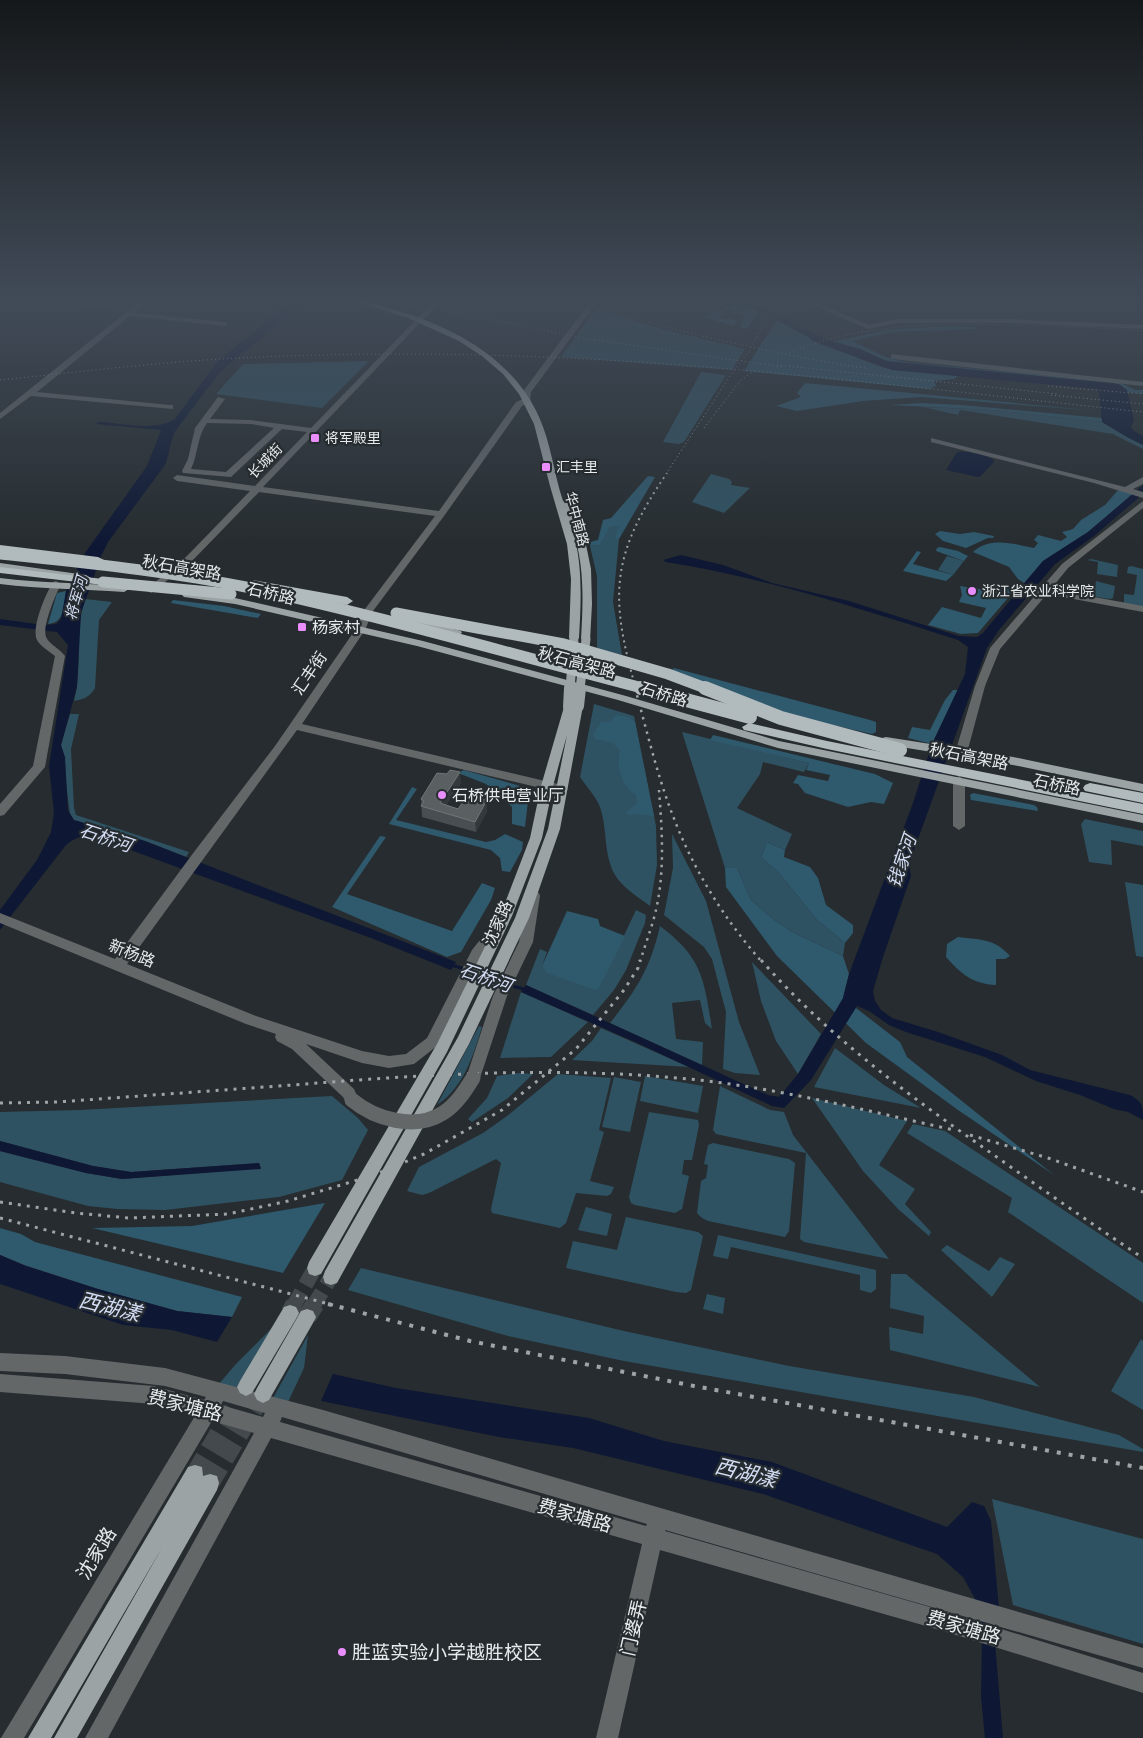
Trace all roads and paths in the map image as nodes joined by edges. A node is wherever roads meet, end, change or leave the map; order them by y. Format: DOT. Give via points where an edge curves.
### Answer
graph roads {
  1 [pos="42,383"];
  2 [pos="359,383"];
  3 [pos="515,383"];
  4 [pos="536,383"];
  5 [pos="29,393"];
  6 [pos="527,396"];
  7 [pos="221,399"];
  8 [pos="170,406"];
  9 [pos="0,417"];
  10 [pos="204,420"];
  11 [pos="280,426"];
  12 [pos="313,431"];
  13 [pos="934,440"];
  14 [pos="177,478"];
  15 [pos="1143,480"];
  16 [pos="257,489"];
  17 [pos="1127,490"];
  18 [pos="1143,495"];
  19 [pos="1143,504"];
  20 [pos="441,514"];
  21 [pos="3,550"];
  22 [pos="0,561"];
  23 [pos="105,561"];
  24 [pos="0,568"];
  25 [pos="175,570"];
  26 [pos="0,577"];
  27 [pos="0,581"];
  28 [pos="60,582"];
  29 [pos="253,583"];
  30 [pos="1017,585"];
  31 [pos="151,590"];
  32 [pos="1043,591"];
  33 [pos="243,595"];
  34 [pos="1143,610"];
  35 [pos="368,611"];
  36 [pos="360,630"];
  37 [pos="586,639"];
  38 [pos="574,707"];
  39 [pos="295,726"];
  40 [pos="900,750"];
  41 [pos="959,753"];
  42 [pos="955,779"];
  43 [pos="547,786"];
  44 [pos="1143,788"];
  45 [pos="562,789"];
  46 [pos="1143,798"];
  47 [pos="1143,809"];
  48 [pos="0,812"];
  49 [pos="1143,819"];
  50 [pos="959,826"];
  51 [pos="537,879"];
  52 [pos="506,916"];
  53 [pos="4,920"];
  54 [pos="118,966"];
  55 [pos="473,972"];
  56 [pos="500,981"];
  57 [pos="251,1020"];
  58 [pos="315,1268"];
  59 [pos="331,1277"];
  60 [pos="0,1362"];
  61 [pos="0,1383"];
  62 [pos="246,1387"];
  63 [pos="219,1392"];
  64 [pos="263,1394"];
  65 [pos="278,1407"];
  66 [pos="208,1410"];
  67 [pos="268,1426"];
  68 [pos="656,1528"];
  69 [pos="1143,1658"];
  70 [pos="1143,1683"];
  71 [pos="12,1738"];
  72 [pos="39,1738"];
  73 [pos="65,1738"];
  74 [pos="96,1738"];
  75 [pos="607,1738"];
  1 -- 5 [label="street"];
  2 -- 12 [label="street, 长城街"];
  3 -- 6 [label="main road, 华中南路"];
  4 -- 6 [label="street, 汇丰街"];
  5 -- 8 [label="street"];
  5 -- 9 [label="street"];
  6 -- 20 [label="street, 汇丰街"];
  6 -- 37 [label="main road, 华中南路" via="542,419 582,546 588,598"];
  6 -- 38 [label="main road, 华中南路, bridge" via="572,543 577,597"];
  7 -- 10 [label="street"];
  10 -- 11 [label="street"];
  10 -- 11 [label="street" via="186,471 225,476"];
  11 -- 12 [label="street"];
  12 -- 16 [label="street, 长城街"];
  13 -- 17 [label="street"];
  14 -- 16 [label="street"];
  15 -- 17 [label="street"];
  16 -- 20 [label="street"];
  16 -- 25 [label="street, 长城街"];
  17 -- 18 [label="street"];
  19 -- 32 [label="street" via="1065,566"];
  20 -- 35 [label="street, 汇丰街"];
  21 -- 23 [label="highway"];
  21 -- 40 [label="highway, 秋石高架路, bridge" via="249,588 364,615 766,721"];
  22 -- 33 [label="highway, 秋石高架路, bridge" via="138,577"];
  23 -- 25 [label="main road, 石桥路"];
  24 -- 28 [label="main road"];
  24 -- 33 [label="highway, bridge"];
  25 -- 29 [label="main road, 石桥路"];
  25 -- 31 [label="street, 长城街"];
  26 -- 28 [label="highway"];
  27 -- 28 [label="main road" via="32,585"];
  28 -- 31 [label="main road, 石桥路"];
  28 -- 48 [label="street" via="49,597 40,633 45,644 56,649 60,656 41,759 33,775"];
  29 -- 35 [label="main road, 石桥路"];
  29 -- 40 [label="highway, bridge" via="596,652 668,674 782,718"];
  30 -- 32 [label="street"];
  31 -- 36 [label="main road, 石桥路" via="235,602"];
  32 -- 34 [label="street"];
  32 -- 41 [label="street" via="995,648"];
  33 -- 47 [label="highway, 秋石高架路, bridge" via="446,645 766,731"];
  35 -- 36 [label="street, 汇丰街"];
  35 -- 41 [label="main road, 石桥路" via="434,626 738,710"];
  36 -- 39 [label="street, 汇丰街"];
  36 -- 42 [label="main road, 石桥路" via="604,693 778,744"];
  37 -- 38 [label="main road, 沈家路, bridge"];
  38 -- 43 [label="main road, 沈家路"];
  38 -- 45 [label="main road, 沈家路"];
  39 -- 43 [label="street"];
  39 -- 54 [label="street, 汇丰街"];
  40 -- 46 [label="highway, 秋石高架路"];
  41 -- 44 [label="main road, 石桥路"];
  42 -- 49 [label="main road, 石桥路"];
  42 -- 50 [label="street"];
  43 -- 45 [label="street"];
  43 -- 52 [label="main road, 沈家路" via="536,838"];
  45 -- 51 [label="main road, 沈家路" via="554,829"];
  51 -- 56 [label="street" via="526,942"];
  52 -- 55 [label="street" via="477,954"];
  53 -- 54 [label="street, 新杨路"];
  54 -- 57 [label="street, 新杨路"];
  55 -- 57 [label="street" via="432,1042 409,1060 375,1061"];
  55 -- 58 [label="main road" via="442,1048"];
  56 -- 57 [label="street, bridge" via="473,1078 460,1098 436,1117 409,1122 384,1120 360,1107 350,1093 297,1045"];
  56 -- 59 [label="main road"];
  60 -- 63 [label="street, 费家塘路" via="122,1371 165,1377"];
  61 -- 66 [label="street, 费家塘路" via="154,1394"];
  62 -- 64 [label="main road" via="298,1315"];
  63 -- 65 [label="street, 费家塘路"];
  63 -- 66 [label="street, 沈家路"];
  65 -- 67 [label="street"];
  65 -- 68 [label="street, 费家塘路"];
  66 -- 67 [label="street, 费家塘路"];
  66 -- 71 [label="street, 沈家路"];
  67 -- 68 [label="street, 费家塘路"];
  67 -- 74 [label="street"];
  68 -- 69 [label="street, 费家塘路" via="941,1599"];
  68 -- 70 [label="street, 费家塘路"];
  68 -- 75 [label="street, 门婆弄"];
  72 -- 73 [label="main road" via="203,1478"];
}
